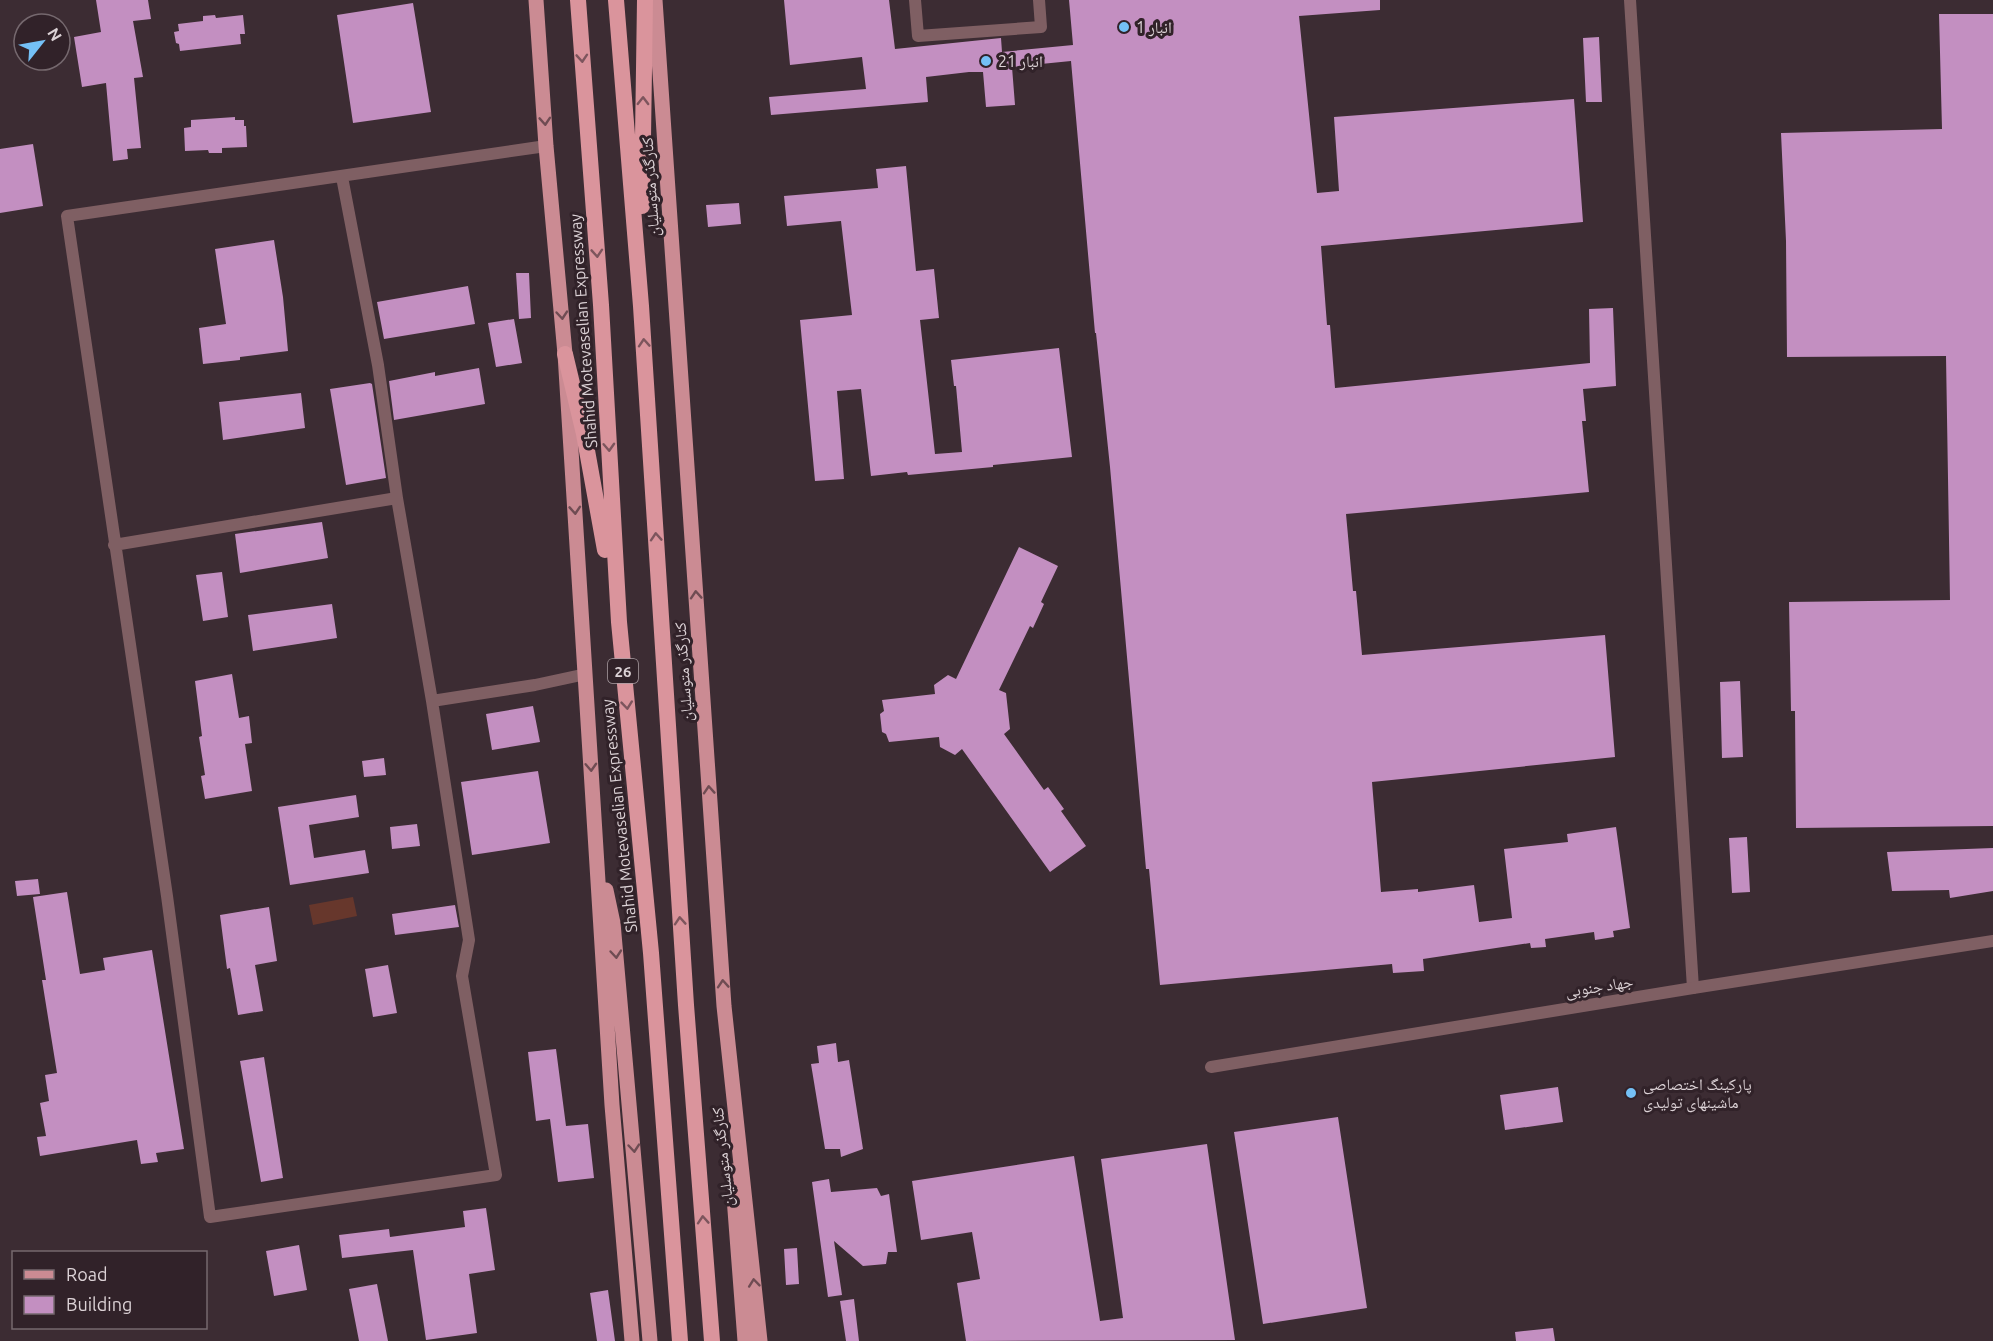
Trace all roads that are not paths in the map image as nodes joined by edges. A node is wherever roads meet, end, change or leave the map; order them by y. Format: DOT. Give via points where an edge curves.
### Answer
graph roads {
  1 [pos="536,0"];
  2 [pos="578,0"];
  3 [pos="616,0"];
  4 [pos="645,0"];
  5 [pos="655,0"];
  6 [pos="915,0"];
  7 [pos="1039,0"];
  8 [pos="1630,0"];
  9 [pos="546,147"];
  10 [pos="342,177"];
  11 [pos="641,306"];
  12 [pos="565,354"];
  13 [pos="397,498"];
  14 [pos="114,545"];
  15 [pos="619,622"];
  16 [pos="586,674"];
  17 [pos="432,700"];
  18 [pos="594,834"];
  19 [pos="1993,941"];
  20 [pos="1693,988"];
  21 [pos="726,1027"];
  22 [pos="1211,1067"];
  23 [pos="632,1341"];
  24 [pos="650,1341"];
  25 [pos="680,1341"];
  26 [pos="712,1341"];
  27 [pos="745,1341"];
  28 [pos="760,1341"];
  1 -- 9 [label="main road, one-way"];
  2 -- 15 [label="highway, Shahid Motevaselian Expressway / 26, one-way"];
  3 -- 11 [label="highway"];
  11 -- 4 [label="highway, one-way"];
  21 -- 5 [label="main road, کنارگذر متوسلیان, one-way"];
  6 -- 7 [label="street" via="918,36 1041,27"];
  8 -- 20 [label="street"];
  9 -- 10 [label="street"];
  9 -- 12 [label="main road, one-way"];
  10 -- 13 [label="street" via="378,366"];
  10 -- 14 [label="street" via="67,216"];
  26 -- 11 [label="highway, one-way"];
  12 -- 15 [label="highway"];
  12 -- 16 [label="main road, one-way"];
  13 -- 14 [label="street"];
  13 -- 17 [label="street"];
  14 -- 17 [label="street" via="210,1217 496,1175 462,976 469,940"];
  15 -- 25 [label="highway, Shahid Motevaselian Expressway / 26, one-way" via="651,953"];
  16 -- 17 [label="street"];
  16 -- 18 [label="main road, one-way"];
  18 -- 23 [label="main road"];
  18 -- 24 [label="main road, one-way" via="613,923"];
  19 -- 20 [label="street, جهاد جنوبی"];
  20 -- 22 [label="street, جهاد جنوبی"];
  21 -- 27 [label="main road" via="731,1161"];
  28 -- 21 [label="main road, کنارگذر متوسلیان, one-way"];
}
